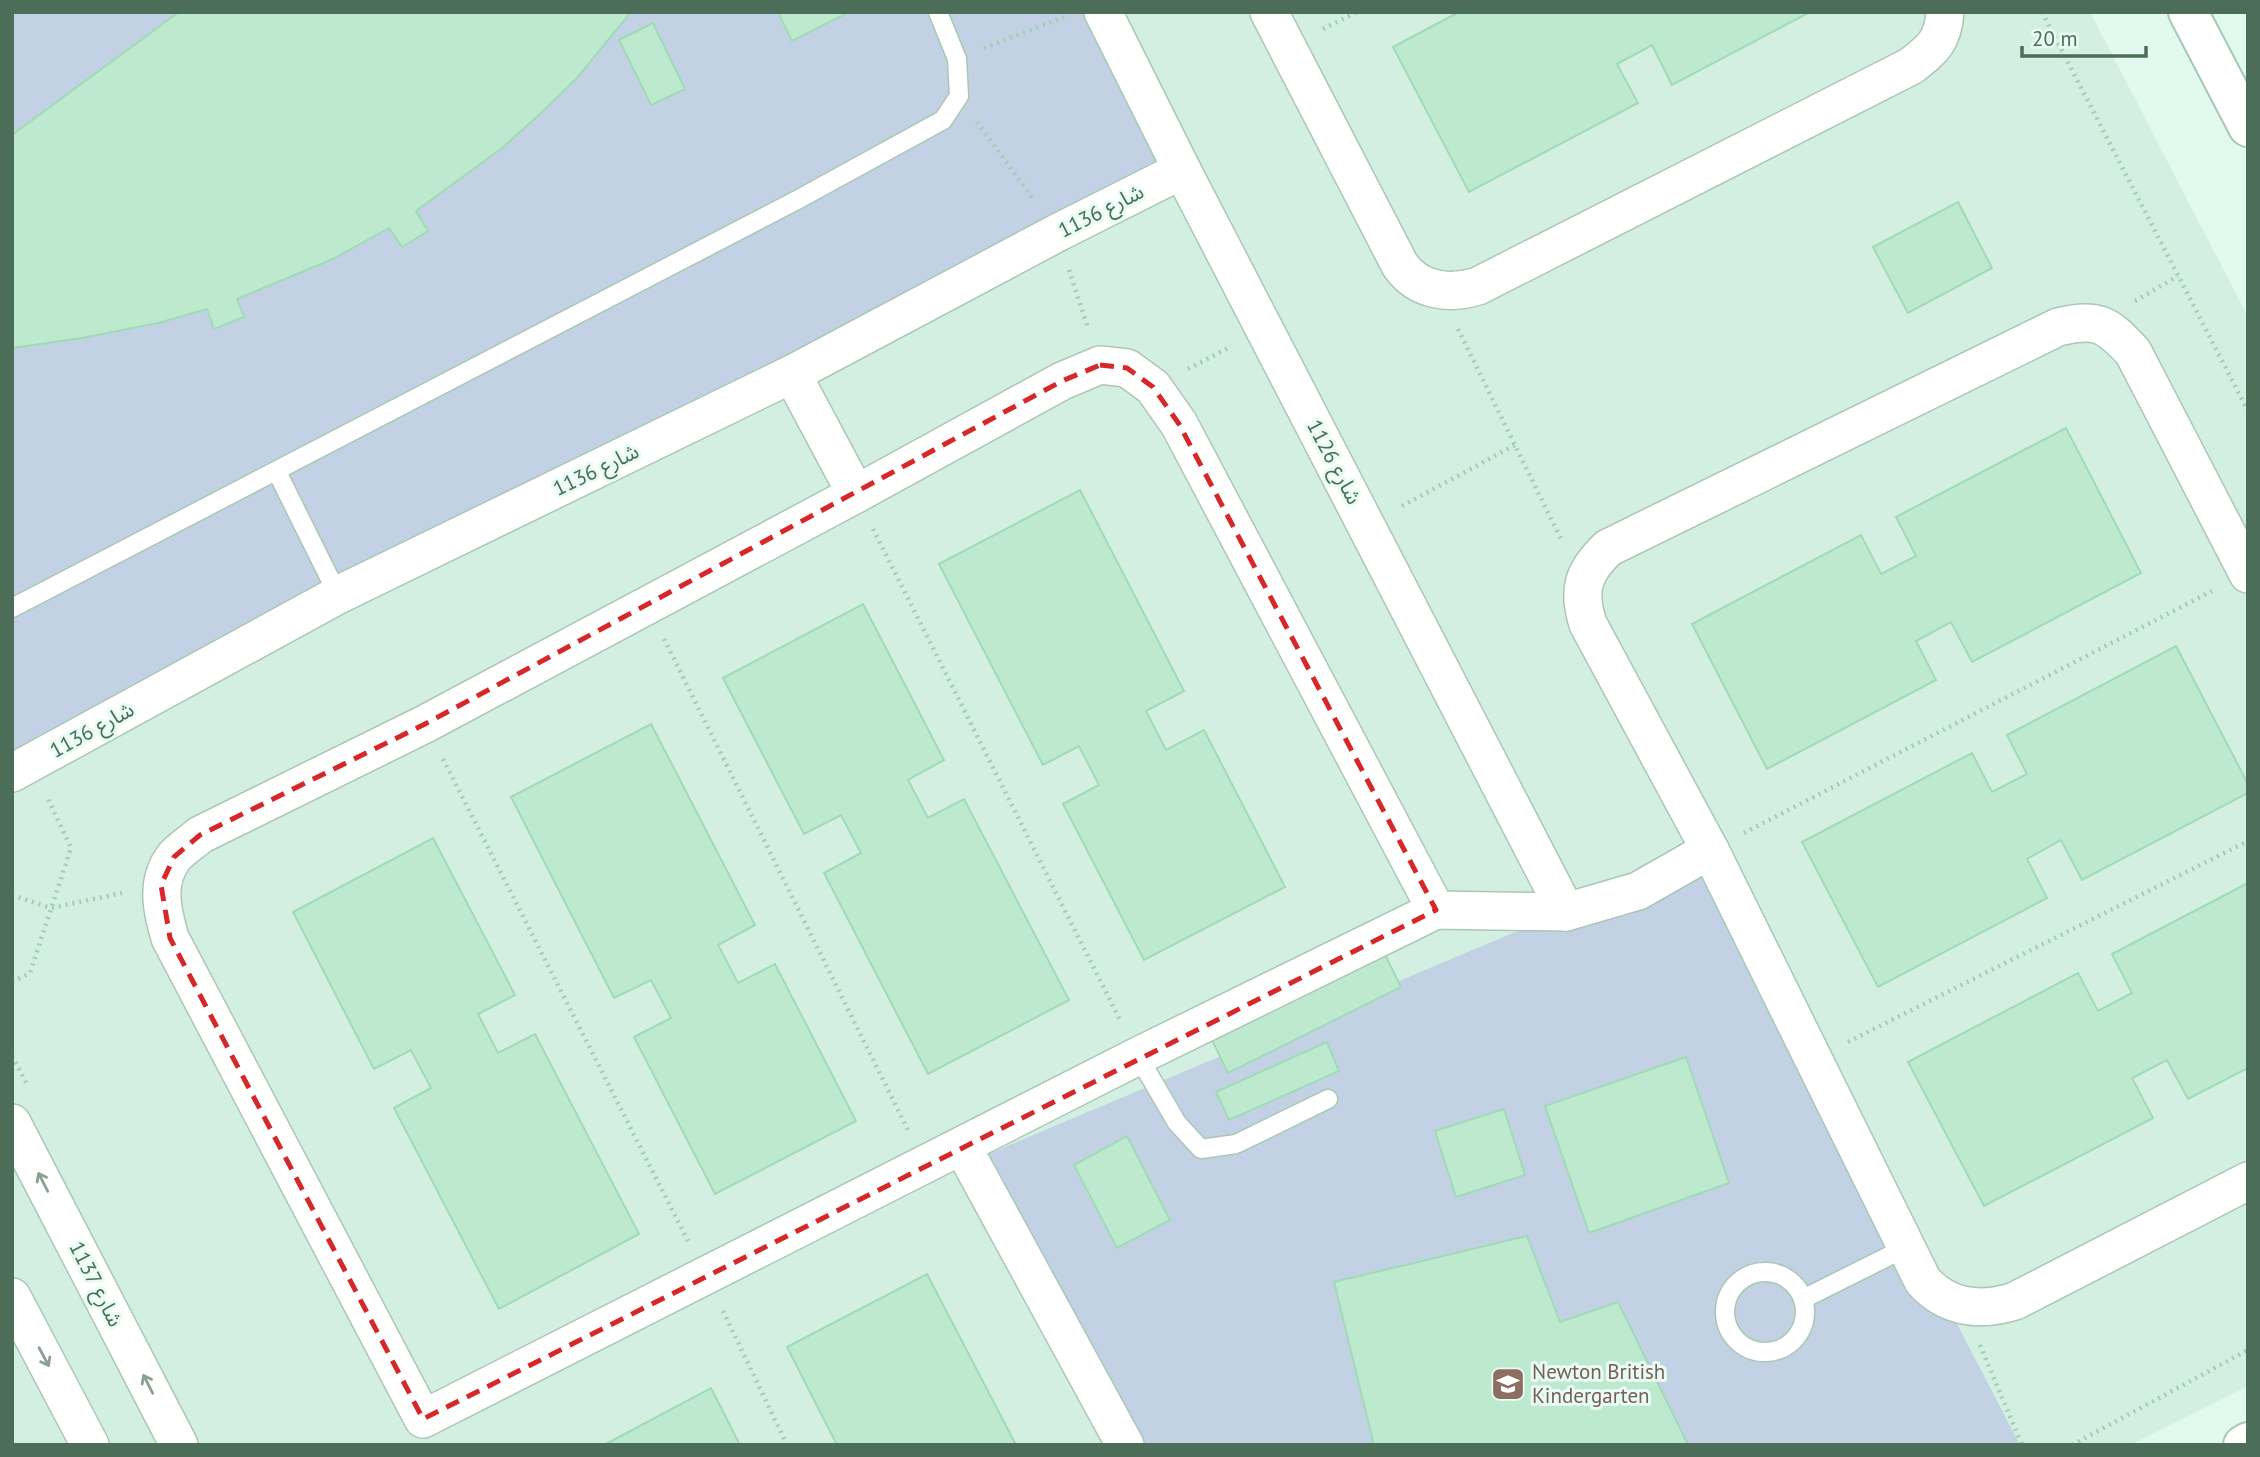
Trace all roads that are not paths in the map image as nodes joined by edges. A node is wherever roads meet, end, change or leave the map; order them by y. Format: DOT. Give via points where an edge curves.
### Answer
graph roads {
  1 [pos="938,12"];
  2 [pos="1103,12"];
  3 [pos="1269,12"];
  4 [pos="1945,12"];
  5 [pos="2188,12"];
  6 [pos="2199,12"];
  7 [pos="2248,77"];
  8 [pos="2248,127"];
  9 [pos="1182,170"];
  10 [pos="792,374"];
  11 [pos="277,472"];
  12 [pos="856,494"];
  13 [pos="2247,574"];
  14 [pos="338,595"];
  15 [pos="12,608"];
  16 [pos="12,774"];
  17 [pos="1710,850"];
  18 [pos="1436,910"];
  19 [pos="1566,912"];
  20 [pos="1139,1056"];
  21 [pos="1328,1099"];
  22 [pos="12,1123"];
  23 [pos="962,1146"];
  24 [pos="2248,1181"];
  25 [pos="1907,1247"];
  26 [pos="12,1297"];
  27 [pos="1803,1299"];
  28 [pos="430,1432"];
  29 [pos="90,1445"];
  30 [pos="179,1445"];
  31 [pos="1125,1445"];
  1 -- 11 [label="lane" via="957,59 958,96 943,120"];
  2 -- 9 [label="street, شارع 1126"];
  3 -- 4 [label="street" via="1399,265 1406,274 1439,291 1453,292 1478,286 1911,66 1936,46"];
  5 -- 8 [label="street"];
  6 -- 7 [label="street"];
  9 -- 10 [label="street, شارع 1136"];
  9 -- 19 [label="street, شارع 1126"];
  10 -- 12 [label="street"];
  10 -- 14 [label="street, شارع 1136"];
  11 -- 14 [label="lane"];
  11 -- 15 [label="lane"];
  12 -- 18 [label="street" via="1062,381 1100,365 1127,368 1153,387 1179,425"];
  12 -- 28 [label="street" via="425,723 200,835 174,857 161,885 162,912 170,938"];
  13 -- 17 [label="street" via="2133,352 2098,323 2082,321 2058,327 1608,548 1589,569 1583,584 1588,624"];
  14 -- 16 [label="street, شارع 1136"];
  17 -- 19 [label="street" via="1638,891"];
  17 -- 25 [label="street"];
  18 -- 19 [label="street"];
  18 -- 20 [label="street"];
  20 -- 21 [label="lane" via="1177,1123 1201,1149 1236,1144"];
  20 -- 23 [label="street"];
  30 -- 22 [label="street, شارع 1137, one-way"];
  23 -- 28 [label="street" via="705,1276"];
  23 -- 31 [label="street"];
  24 -- 25 [label="street" via="2000,1306 1964,1305 1934,1294"];
  25 -- 27 [label="lane"];
  26 -- 29 [label="street, one-way"];
  27 -- 27 [label="lane" via="1795,1285 1782,1276 1752,1274 1729,1294 1727,1325 1748,1349 1779,1350 1801,1330"];
}
